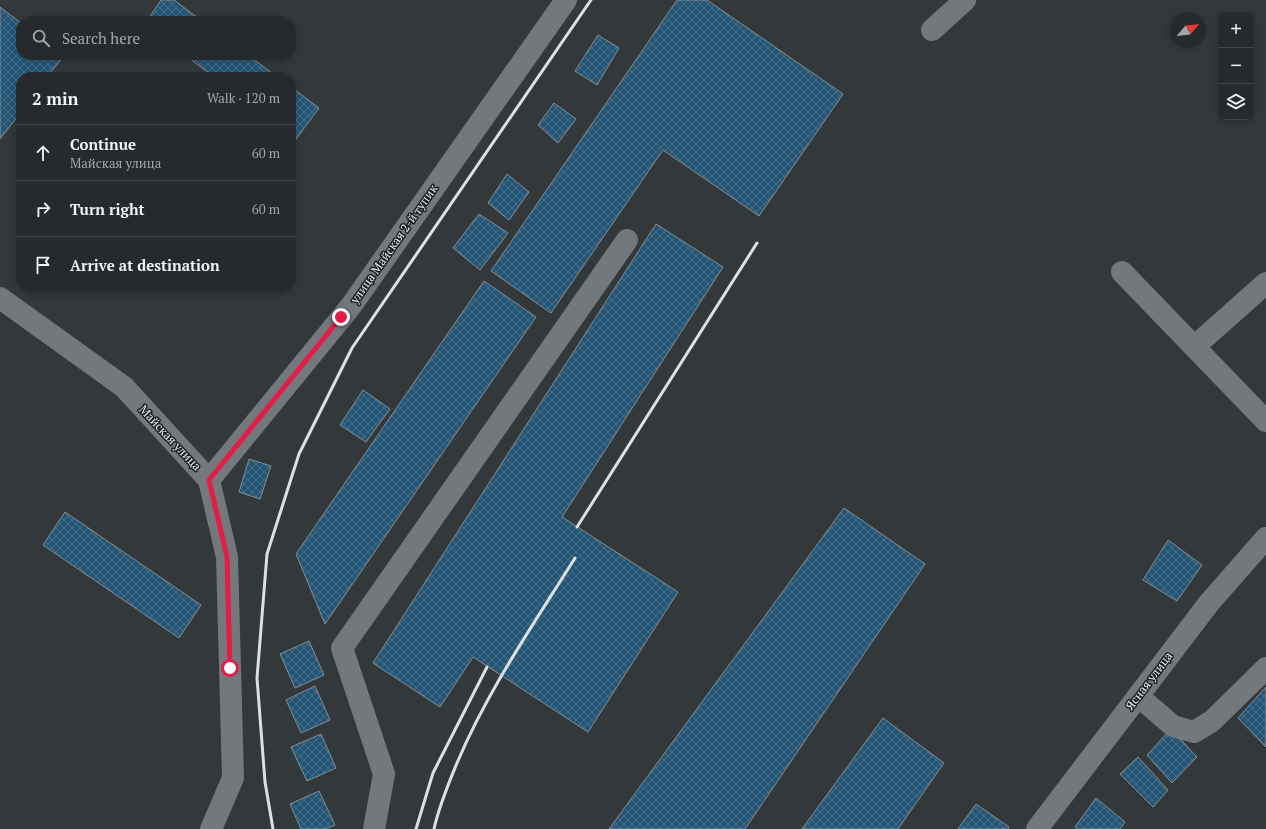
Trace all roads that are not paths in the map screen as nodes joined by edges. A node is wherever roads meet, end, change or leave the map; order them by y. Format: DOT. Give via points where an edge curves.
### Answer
graph roads {
  1 [pos="566,0"];
  2 [pos="965,0"];
  3 [pos="932,30"];
  4 [pos="627,240"];
  5 [pos="1122,272"];
  6 [pos="1266,283"];
  7 [pos="0,298"];
  8 [pos="1194,347"];
  9 [pos="1266,421"];
  10 [pos="209,480"];
  11 [pos="1266,538"];
  12 [pos="1266,668"];
  13 [pos="1138,696"];
  14 [pos="211,829"];
  15 [pos="374,829"];
  16 [pos="1038,829"];
  1 -- 10 [label="street, улица Майская 2-й тупик" via="350,306"];
  2 -- 3 [label="street"];
  4 -- 15 [label="street" via="342,648 384,774"];
  5 -- 8 [label="street"];
  6 -- 8 [label="street"];
  7 -- 10 [label="street, Майская улица" via="124,387"];
  8 -- 9 [label="street"];
  10 -- 14 [label="street, Майская улица" via="227,557 234,778"];
  11 -- 13 [label="street, Ясная улица" via="1209,603"];
  12 -- 13 [label="street" via="1212,721 1194,732 1174,726"];
  13 -- 16 [label="street, Ясная улица"];
}
